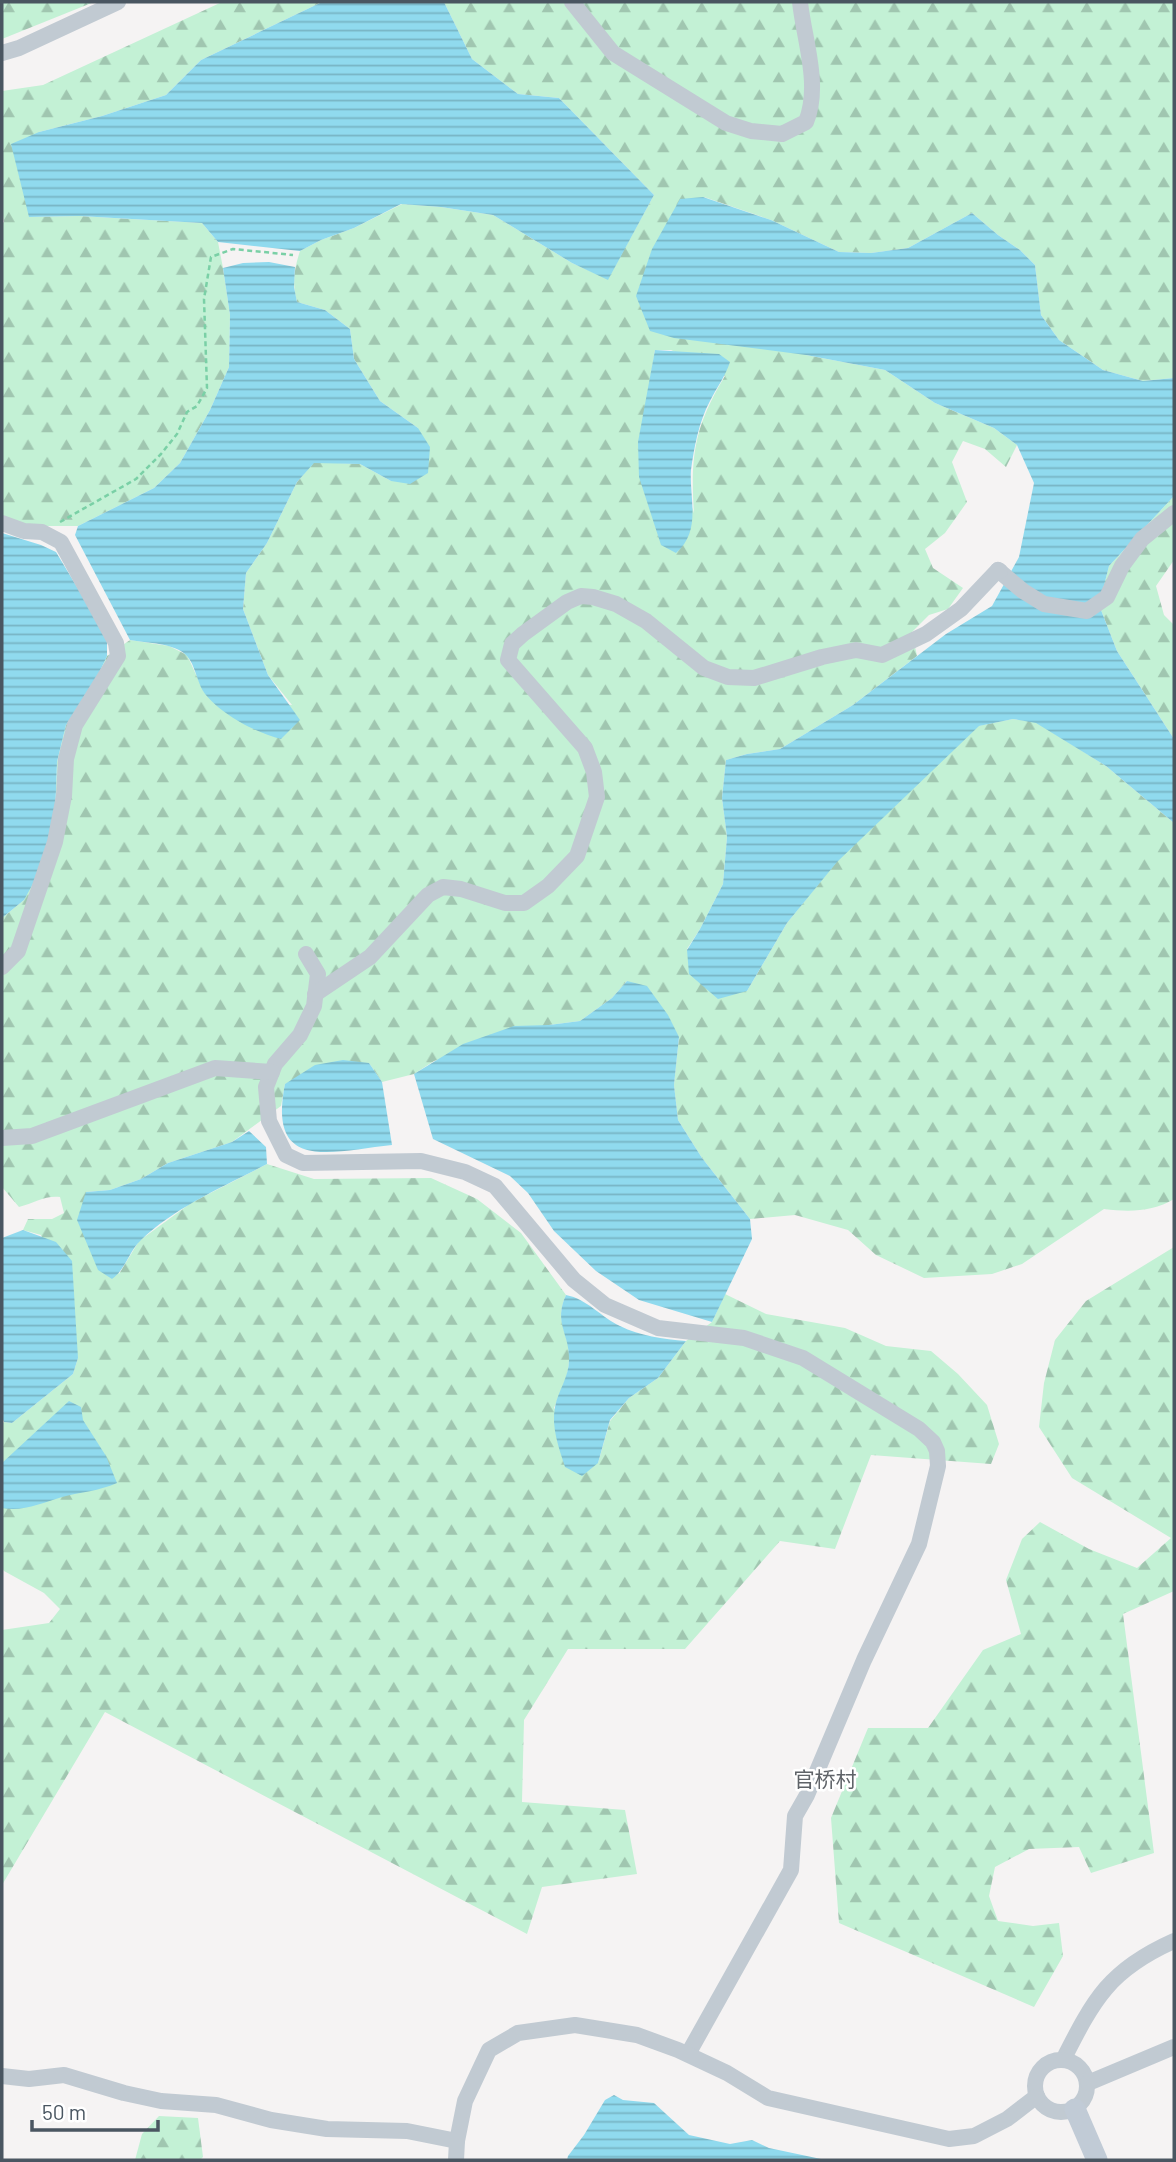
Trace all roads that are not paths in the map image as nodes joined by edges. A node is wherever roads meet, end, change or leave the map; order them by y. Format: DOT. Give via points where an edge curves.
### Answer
graph roads {
  1 [pos="118,2"];
  2 [pos="572,2"];
  3 [pos="800,2"];
  4 [pos="2,53"];
  5 [pos="1174,513"];
  6 [pos="2,523"];
  7 [pos="306,954"];
  8 [pos="2,967"];
  9 [pos="315,994"];
  10 [pos="272,1072"];
  11 [pos="2,1138"];
  12 [pos="1174,1941"];
  13 [pos="1174,2047"];
  14 [pos="688,2054"];
  15 [pos="1063,2060"];
  16 [pos="2,2076"];
  17 [pos="1088,2083"];
  18 [pos="1037,2096"];
  19 [pos="1075,2109"];
  20 [pos="457,2141"];
  21 [pos="456,2160"];
  22 [pos="1097,2160"];
  1 -- 4 [label="street"];
  2 -- 3 [label="street" via="613,53 647,75 726,123 782,134 806,122 812,108"];
  5 -- 9 [label="street" via="1142,539 1107,597 1087,611 1044,604 998,570 961,609 926,634 881,655 856,650 754,678 728,677 704,668 646,621 616,604 581,596 567,602 512,644 508,660 585,748 594,772 597,797 576,856 524,903 505,903 443,887 428,895 370,957"];
  6 -- 8 [label="street" via="42,532 61,542 116,643 118,656 75,725 55,842 18,951"];
  7 -- 9 [label="street" via="318,974"];
  9 -- 10 [label="street" via="300,1035"];
  10 -- 11 [label="street" via="215,1068 32,1136"];
  10 -- 14 [label="street" via="266,1087 269,1121 286,1155 303,1163 421,1161 465,1172 495,1186 574,1280 606,1305 659,1328 744,1338 803,1358 919,1429 937,1451 938,1466 919,1545 795,1816 790,1870"];
  12 -- 15 [label="street" via="1148,1952 1117,1975 1096,1999"];
  13 -- 17 [label="street"];
  14 -- 18 [label="street" via="768,2098 949,2139 974,2136"];
  14 -- 20 [label="street" via="637,2035 575,2025 518,2033 489,2050 465,2101"];
  15 -- 17 [label="street" via="1082,2069"];
  15 -- 18 [label="street" via="1042,2067 1035,2081"];
  16 -- 20 [label="street" via="29,2080 64,2075 160,2101 216,2105 271,2120 327,2129 407,2131"];
  17 -- 19 [label="street" via="1085,2098"];
  18 -- 19 [label="street" via="1046,2108 1060,2113"];
  19 -- 22 [label="street"];
  20 -- 21 [label="street"];
}
